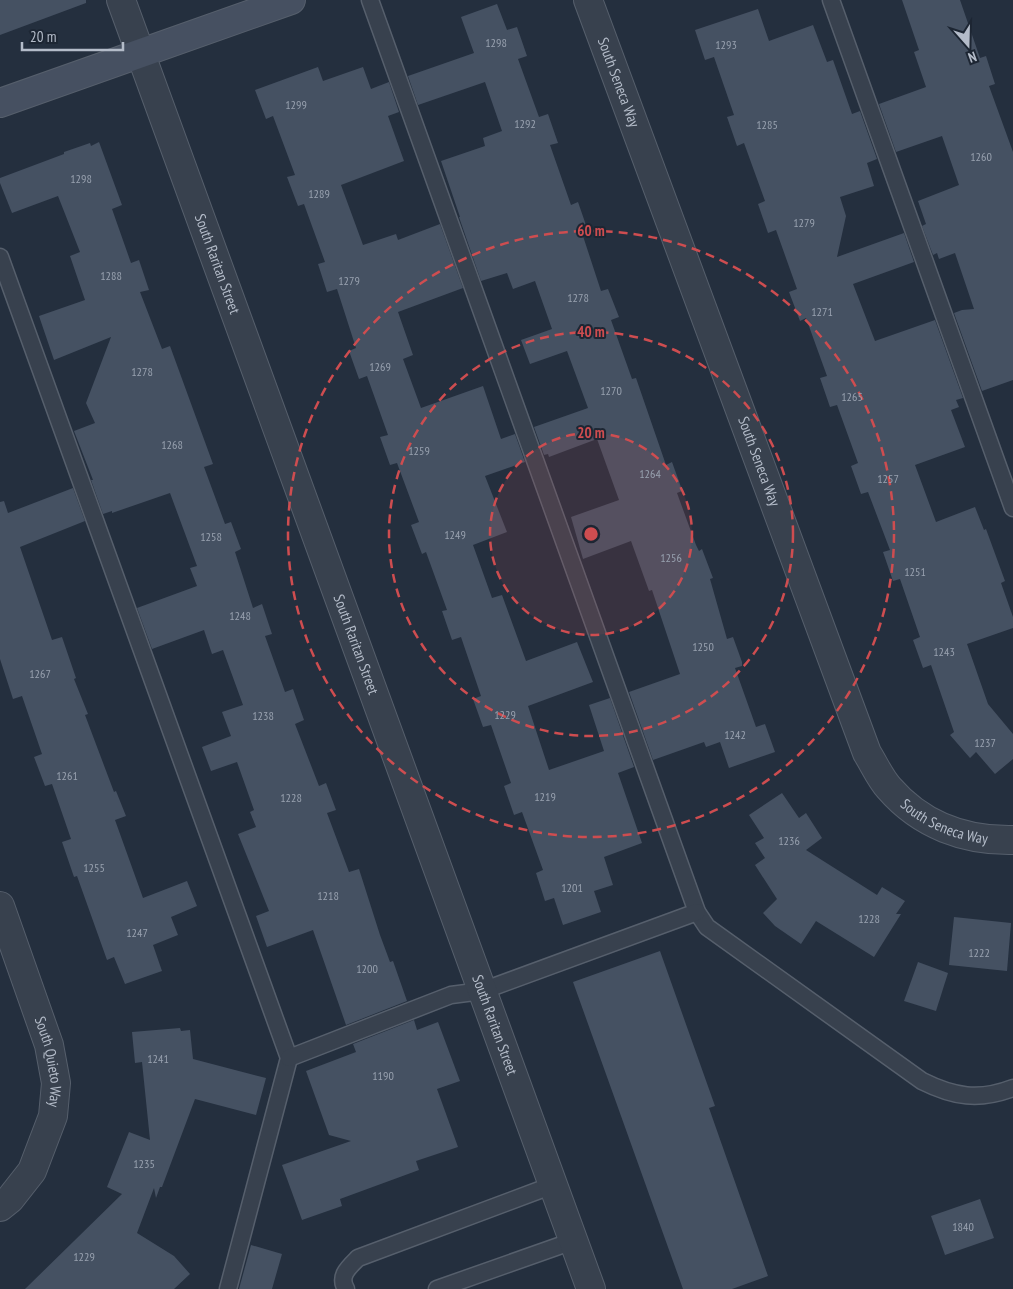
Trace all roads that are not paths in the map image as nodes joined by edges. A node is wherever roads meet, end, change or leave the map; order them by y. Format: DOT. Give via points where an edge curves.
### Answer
graph roads {
  1 [pos="122,0"];
  2 [pos="291,0"];
  3 [pos="370,0"];
  4 [pos="588,0"];
  5 [pos="831,0"];
  6 [pos="141,54"];
  7 [pos="0,103"];
  8 [pos="0,257"];
  9 [pos="1013,508"];
  10 [pos="1013,840"];
  11 [pos="0,906"];
  12 [pos="696,912"];
  13 [pos="482,991"];
  14 [pos="289,1058"];
  15 [pos="1013,1088"];
  16 [pos="553,1185"];
  17 [pos="0,1206"];
  18 [pos="573,1241"];
  19 [pos="228,1289"];
  20 [pos="346,1289"];
  21 [pos="437,1289"];
  22 [pos="591,1289"];
  1 -- 6 [label="street, South Raritan Street"];
  2 -- 6 [label="street"];
  3 -- 12 [label="lane"];
  4 -- 10 [label="street, South Seneca Way" via="866,753 888,788 935,826 991,841"];
  5 -- 9 [label="lane"];
  6 -- 7 [label="street"];
  6 -- 13 [label="street, South Raritan Street"];
  8 -- 14 [label="lane"];
  11 -- 17 [label="street, South Quieto Way" via="50,1045 56,1083 53,1116 32,1171 10,1199"];
  12 -- 13 [label="lane"];
  12 -- 15 [label="lane" via="707,927 922,1081 943,1091 965,1096 982,1096"];
  13 -- 14 [label="lane" via="451,995"];
  13 -- 16 [label="street, South Raritan Street"];
  14 -- 19 [label="lane"];
  16 -- 18 [label="street, South Raritan Street"];
  16 -- 20 [label="lane" via="358,1258 343,1277"];
  18 -- 21 [label="lane"];
  18 -- 22 [label="street, South Raritan Street"];
}
